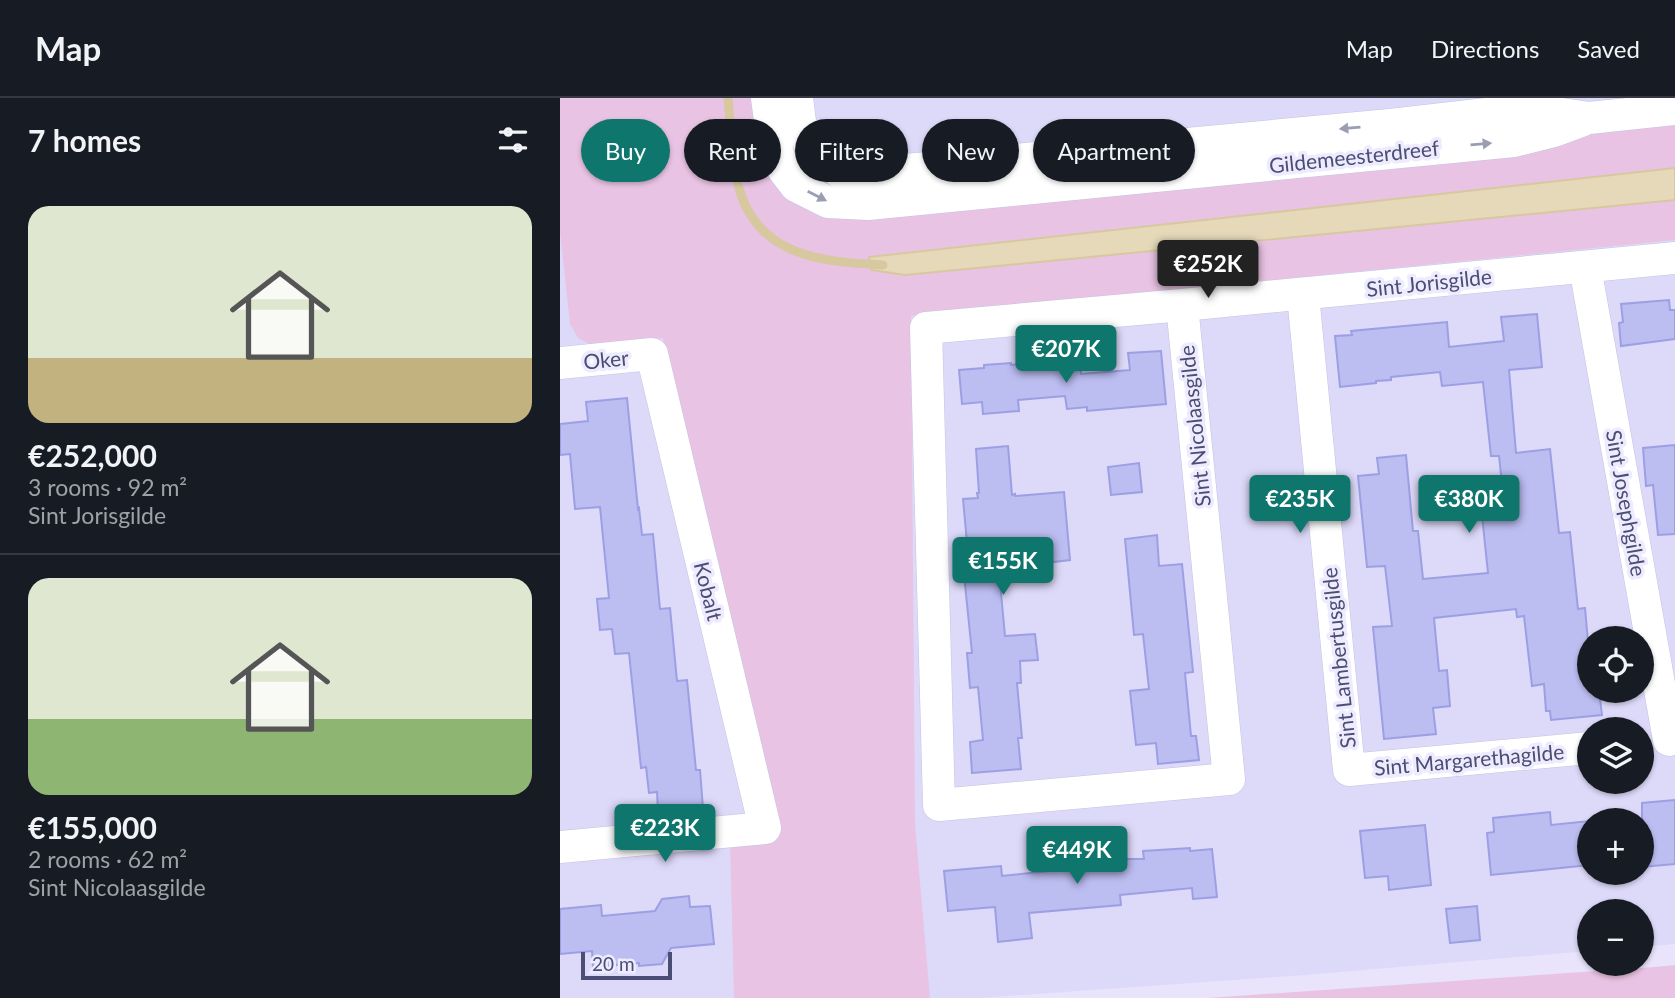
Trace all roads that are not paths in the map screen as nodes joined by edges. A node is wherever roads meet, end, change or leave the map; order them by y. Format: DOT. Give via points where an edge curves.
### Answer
graph roads {
  1 [pos="767,98"];
  2 [pos="797,98"];
  3 [pos="1675,109"];
  4 [pos="1390,125"];
  5 [pos="1675,258"];
  6 [pos="1585,267"];
  7 [pos="1303,295"];
  8 [pos="1182,305"];
  9 [pos="652,354"];
  10 [pos="560,363"];
  11 [pos="1662,741"];
  12 [pos="1577,749"];
  13 [pos="1349,770"];
  14 [pos="560,848"];
  1 -- 4 [label="street, Gildemeesterdreef, one-way" via="783,169 796,186 828,202 868,204"];
  4 -- 2 [label="street, Gildemeesterdreef, one-way" via="862,174 841,173 813,153 800,122"];
  3 -- 4 [label="street, Gildemeesterdreef" via="1589,118 1512,111"];
  5 -- 6 [label="street, Sint Jorisgilde"];
  6 -- 7 [label="street, Sint Jorisgilde"];
  6 -- 11 [label="street, Sint Josephgilde"];
  7 -- 8 [label="street, Sint Jorisgilde"];
  7 -- 13 [label="street, Sint Lambertusgilde"];
  8 -- 8 [label="street, Sint Nicolaasgilde" via="926,328 939,806 1229,779"];
  9 -- 10 [label="street, Oker"];
  9 -- 14 [label="street, Kobalt" via="765,828"];
  12 -- 13 [label="street, Sint Margarethagilde"];
}
